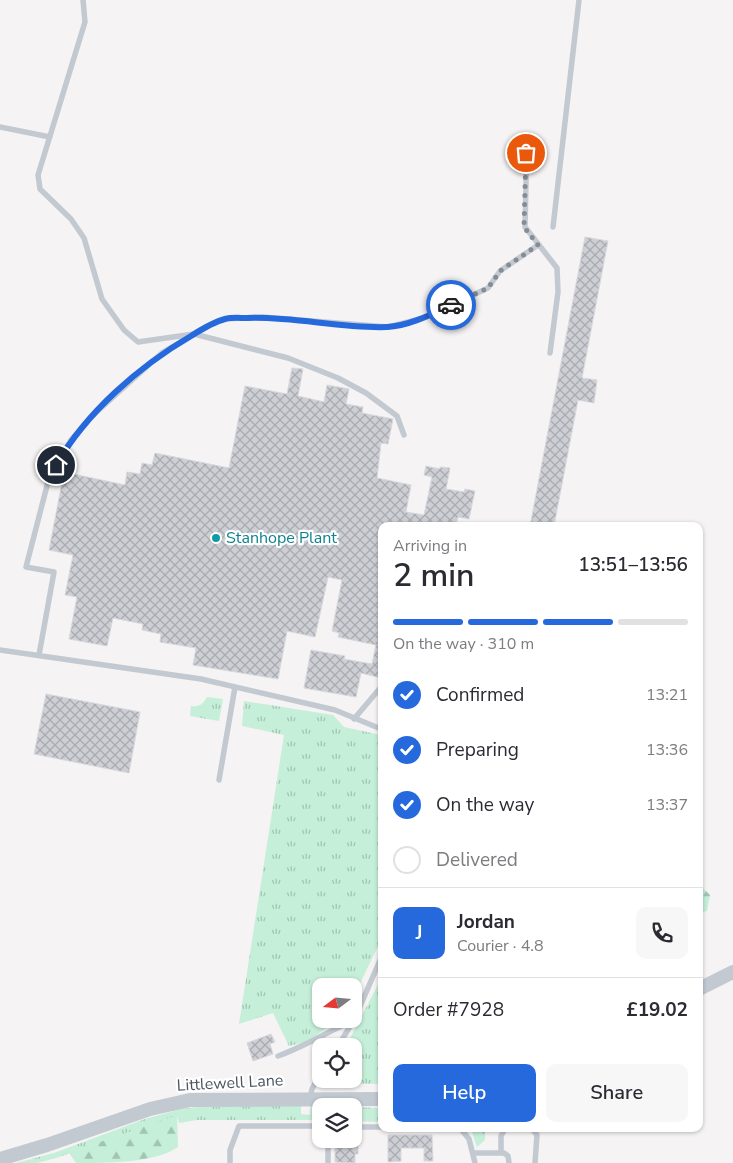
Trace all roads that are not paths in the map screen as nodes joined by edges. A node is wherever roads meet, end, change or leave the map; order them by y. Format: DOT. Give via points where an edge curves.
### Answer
graph roads {
  1 [pos="83,0"];
  2 [pos="579,0"];
  3 [pos="0,127"];
  4 [pos="50,137"];
  5 [pos="527,140"];
  6 [pos="553,227"];
  7 [pos="538,245"];
  8 [pos="194,334"];
  9 [pos="550,353"];
  10 [pos="404,435"];
  11 [pos="0,650"];
  12 [pos="39,655"];
  13 [pos="235,687"];
  14 [pos="378,691"];
  15 [pos="354,719"];
  16 [pos="378,728"];
  17 [pos="219,780"];
  18 [pos="378,965"];
  19 [pos="733,972"];
  20 [pos="703,987"];
  21 [pos="362,1002"];
  22 [pos="336,1028"];
  23 [pos="278,1056"];
  24 [pos="314,1088"];
  25 [pos="310,1098"];
  26 [pos="378,1099"];
  27 [pos="312,1126"];
  28 [pos="362,1127"];
  29 [pos="378,1127"];
  30 [pos="463,1132"];
  31 [pos="503,1132"];
  32 [pos="534,1132"];
  33 [pos="328,1148"];
  34 [pos="474,1153"];
  35 [pos="501,1153"];
  36 [pos="0,1159"];
  37 [pos="230,1163"];
  38 [pos="328,1163"];
  39 [pos="476,1163"];
  40 [pos="509,1163"];
  41 [pos="535,1163"];
  1 -- 4 [label="lane" via="84,22"];
  2 -- 6 [label="lane"];
  3 -- 4 [label="lane"];
  4 -- 8 [label="lane" via="38,175 40,190 71,219 84,238 102,299 115,319 138,342"];
  5 -- 7 [label="lane" via="524,227"];
  7 -- 8 [label="lane" via="500,271 488,288 424,318 388,327 262,317 225,319"];
  7 -- 9 [label="lane" via="557,268 558,292"];
  8 -- 10 [label="lane" via="288,358 338,378 366,393 397,416"];
  8 -- 12 [label="lane" via="162,353 91,417 71,440 49,478 26,567 54,572"];
  11 -- 12 [label="lane"];
  12 -- 13 [label="lane"];
  13 -- 15 [label="lane" via="335,710"];
  13 -- 17 [label="lane"];
  14 -- 15 [label="lane"];
  15 -- 16 [label="lane"];
  18 -- 21 [label="lane"];
  19 -- 20 [label="street"];
  22 -- 23 [label="lane" via="315,1042"];
  24 -- 25 [label="lane"];
  25 -- 26 [label="street, Littlewell Lane"];
  25 -- 36 [label="street, Littlewell Lane" via="174,1102"];
  27 -- 37 [label="lane" via="239,1126 230,1150"];
  28 -- 29 [label="lane"];
  30 -- 34 [label="lane"];
  31 -- 35 [label="lane"];
  32 -- 41 [label="lane"];
  33 -- 38 [label="lane"];
  34 -- 35 [label="lane"];
  34 -- 39 [label="lane"];
  35 -- 40 [label="lane" via="508,1156"];
}
